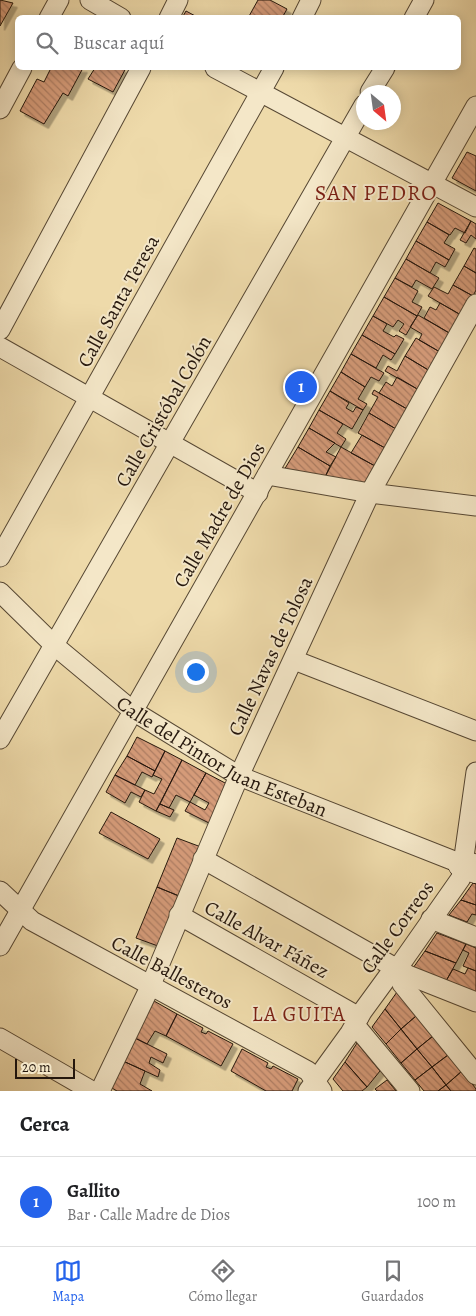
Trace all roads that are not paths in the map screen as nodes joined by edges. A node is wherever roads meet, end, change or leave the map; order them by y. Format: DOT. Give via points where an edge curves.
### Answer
graph roads {
  1 [pos="59,0"];
  2 [pos="90,0"];
  3 [pos="178,0"];
  4 [pos="312,0"];
  5 [pos="424,0"];
  6 [pos="51,15"];
  7 [pos="116,15"];
  8 [pos="170,15"];
  9 [pos="304,15"];
  10 [pos="416,15"];
  11 [pos="21,70"];
  12 [pos="140,70"];
  13 [pos="219,70"];
  14 [pos="273,70"];
  15 [pos="384,70"];
  16 [pos="374,85"];
  17 [pos="260,92"];
  18 [pos="476,106"];
  19 [pos="0,109"];
  20 [pos="356,117"];
  21 [pos="344,137"];
  22 [pos="432,183"];
  23 [pos="476,207"];
  24 [pos="476,304"];
  25 [pos="0,330"];
  26 [pos="0,347"];
  27 [pos="89,398"];
  28 [pos="170,443"];
  29 [pos="267,475"];
  30 [pos="258,493"];
  31 [pos="370,493"];
  32 [pos="476,506"];
  33 [pos="0,557"];
  34 [pos="0,592"];
  35 [pos="55,646"];
  36 [pos="294,660"];
  37 [pos="133,711"];
  38 [pos="476,731"];
  39 [pos="0,739"];
  40 [pos="476,772"];
  41 [pos="239,776"];
  42 [pos="203,859"];
  43 [pos="469,866"];
  44 [pos="0,891"];
  45 [pos="21,910"];
  46 [pos="178,915"];
  47 [pos="431,919"];
  48 [pos="476,937"];
  49 [pos="0,946"];
  50 [pos="396,967"];
  51 [pos="150,987"];
  52 [pos="476,1002"];
  53 [pos="357,1021"];
  54 [pos="0,1038"];
  55 [pos="476,1075"];
  56 [pos="315,1088"];
  57 [pos="92,1091"];
  58 [pos="100,1091"];
  59 [pos="410,1091"];
  1 -- 6 [label="street"];
  2 -- 7 [label="street"];
  3 -- 8 [label="street"];
  4 -- 9 [label="street"];
  5 -- 10 [label="street"];
  11 -- 19 [label="street"];
  12 -- 25 [label="street"];
  13 -- 17 [label="street"];
  14 -- 17 [label="street, Calle Santa Teresa"];
  15 -- 16 [label="street"];
  17 -- 21 [label="street"];
  17 -- 27 [label="street, Calle Santa Teresa"];
  18 -- 22 [label="street, Calle Madre de Dios"];
  20 -- 21 [label="street, Calle Cristóbal Colón"];
  21 -- 22 [label="street"];
  21 -- 28 [label="street, Calle Cristóbal Colón"];
  22 -- 23 [label="street"];
  22 -- 29 [label="street, Calle Madre de Dios"];
  24 -- 31 [label="street, Calle Navas de Tolosa"];
  26 -- 27 [label="street"];
  27 -- 28 [label="street"];
  27 -- 33 [label="street, Calle Santa Teresa"];
  28 -- 30 [label="street"];
  28 -- 35 [label="street, Calle Cristóbal Colón"];
  29 -- 30 [label="street, Calle Madre de Dios"];
  29 -- 31 [label="street"];
  30 -- 37 [label="street, Calle Madre de Dios"];
  31 -- 32 [label="street"];
  31 -- 36 [label="street, Calle Navas de Tolosa"];
  34 -- 35 [label="street, Calle del Pintor Juan Esteban"];
  35 -- 37 [label="street, Calle del Pintor Juan Esteban"];
  35 -- 39 [label="street, Calle Cristóbal Colón"];
  36 -- 38 [label="street"];
  36 -- 41 [label="street, Calle Navas de Tolosa"];
  37 -- 41 [label="street, Calle del Pintor Juan Esteban"];
  37 -- 45 [label="street, Calle Madre de Dios"];
  40 -- 43 [label="street, Calle Correos"];
  41 -- 42 [label="street, Calle Navas de Tolosa"];
  41 -- 43 [label="street, Calle del Pintor Juan Esteban"];
  42 -- 46 [label="street, Calle Navas de Tolosa"];
  42 -- 50 [label="street"];
  43 -- 47 [label="street, Calle Correos"];
  44 -- 45 [label="street, Calle Ballesteros"];
  45 -- 49 [label="street, Calle Madre de Dios"];
  45 -- 51 [label="street, Calle Ballesteros" via="32,921"];
  46 -- 51 [label="street, Calle Navas de Tolosa"];
  46 -- 53 [label="street, Calle Alvar Fáñez"];
  47 -- 48 [label="street"];
  47 -- 50 [label="street, Calle Correos"];
  50 -- 52 [label="street" via="408,975"];
  50 -- 53 [label="street, Calle Correos"];
  50 -- 55 [label="street" via="402,984"];
  51 -- 56 [label="street, Calle Ballesteros" via="308,1071"];
  51 -- 58 [label="street, Calle Navas de Tolosa"];
  53 -- 56 [label="street, Calle Correos"];
  53 -- 59 [label="street, Calle Alvar Fáñez"];
  54 -- 57 [label="street"];
}
